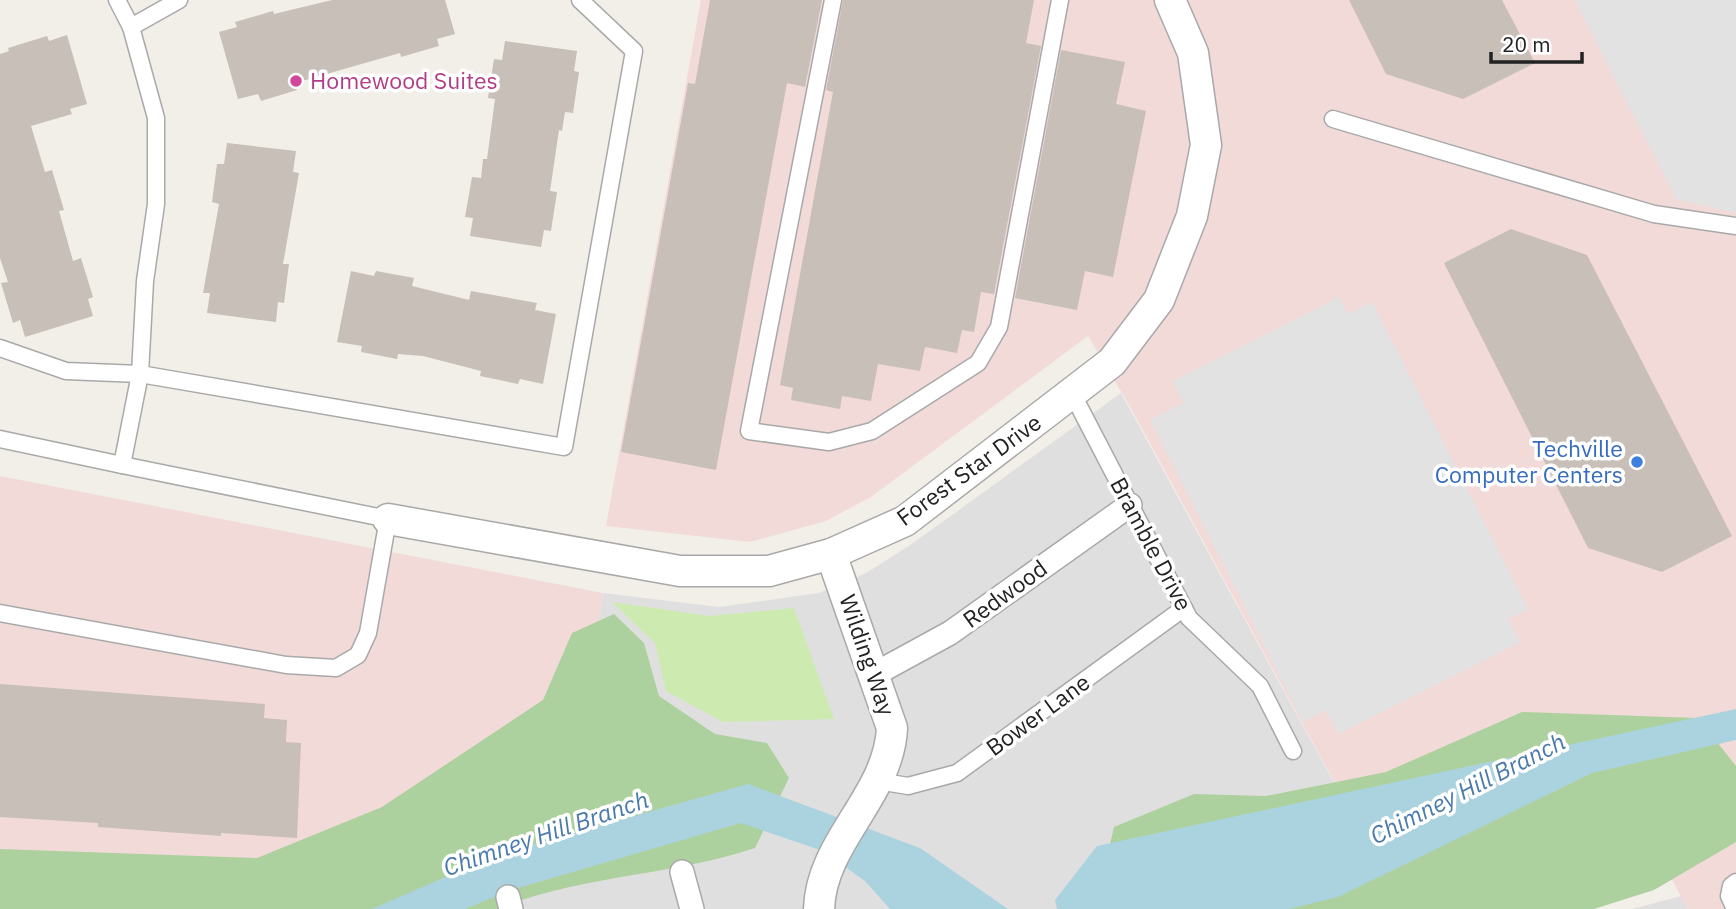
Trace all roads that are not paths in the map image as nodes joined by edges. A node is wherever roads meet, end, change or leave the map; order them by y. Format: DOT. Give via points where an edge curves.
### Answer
graph roads {
  1 [pos="117,0"];
  2 [pos="179,0"];
  3 [pos="580,0"];
  4 [pos="833,0"];
  5 [pos="1060,0"];
  6 [pos="1170,0"];
  7 [pos="131,27"];
  8 [pos="1333,119"];
  9 [pos="1736,226"];
  10 [pos="0,348"];
  11 [pos="140,374"];
  12 [pos="1072,393"];
  13 [pos="0,439"];
  14 [pos="122,465"];
  15 [pos="1130,505"];
  16 [pos="388,519"];
  17 [pos="831,554"];
  18 [pos="1184,608"];
  19 [pos="0,613"];
  20 [pos="875,674"];
  21 [pos="1293,751"];
  22 [pos="872,791"];
  23 [pos="682,872"];
  24 [pos="1736,882"];
  25 [pos="692,909"];
  26 [pos="819,909"];
  27 [pos="1735,909"];
  1 -- 7 [label="lane"];
  2 -- 7 [label="lane"];
  3 -- 11 [label="lane" via="634,51 564,447"];
  4 -- 5 [label="lane" via="749,431 829,442 872,431 978,363 999,327"];
  6 -- 12 [label="street, Forest Star Drive" via="1193,53 1206,145 1192,216 1159,300 1112,362"];
  7 -- 11 [label="lane" via="156,118 156,204 145,281"];
  8 -- 9 [label="lane" via="1654,214"];
  10 -- 11 [label="lane" via="66,371"];
  11 -- 14 [label="lane"];
  12 -- 15 [label="lane, Bramble Drive"];
  12 -- 17 [label="street, Forest Star Drive" via="905,521"];
  13 -- 14 [label="lane"];
  14 -- 16 [label="lane"];
  15 -- 18 [label="lane, Bramble Drive"];
  15 -- 20 [label="street, Redwood" via="940,640"];
  16 -- 17 [label="street, Forest Star Drive" via="680,571 769,571"];
  16 -- 19 [label="lane" via="368,632 358,655 336,667 286,665"];
  17 -- 20 [label="street, Wilding Way"];
  18 -- 21 [label="lane, Bramble Drive" via="1216,647 1260,686"];
  18 -- 22 [label="lane, Bower Lane" via="957,773"];
  20 -- 22 [label="street, Wilding Way" via="892,728 891,745"];
  22 -- 26 [label="street, Wilding Way" via="827,868"];
  23 -- 25 [label="street"];
  24 -- 27 [label="lane" via="1729,896"];
}
